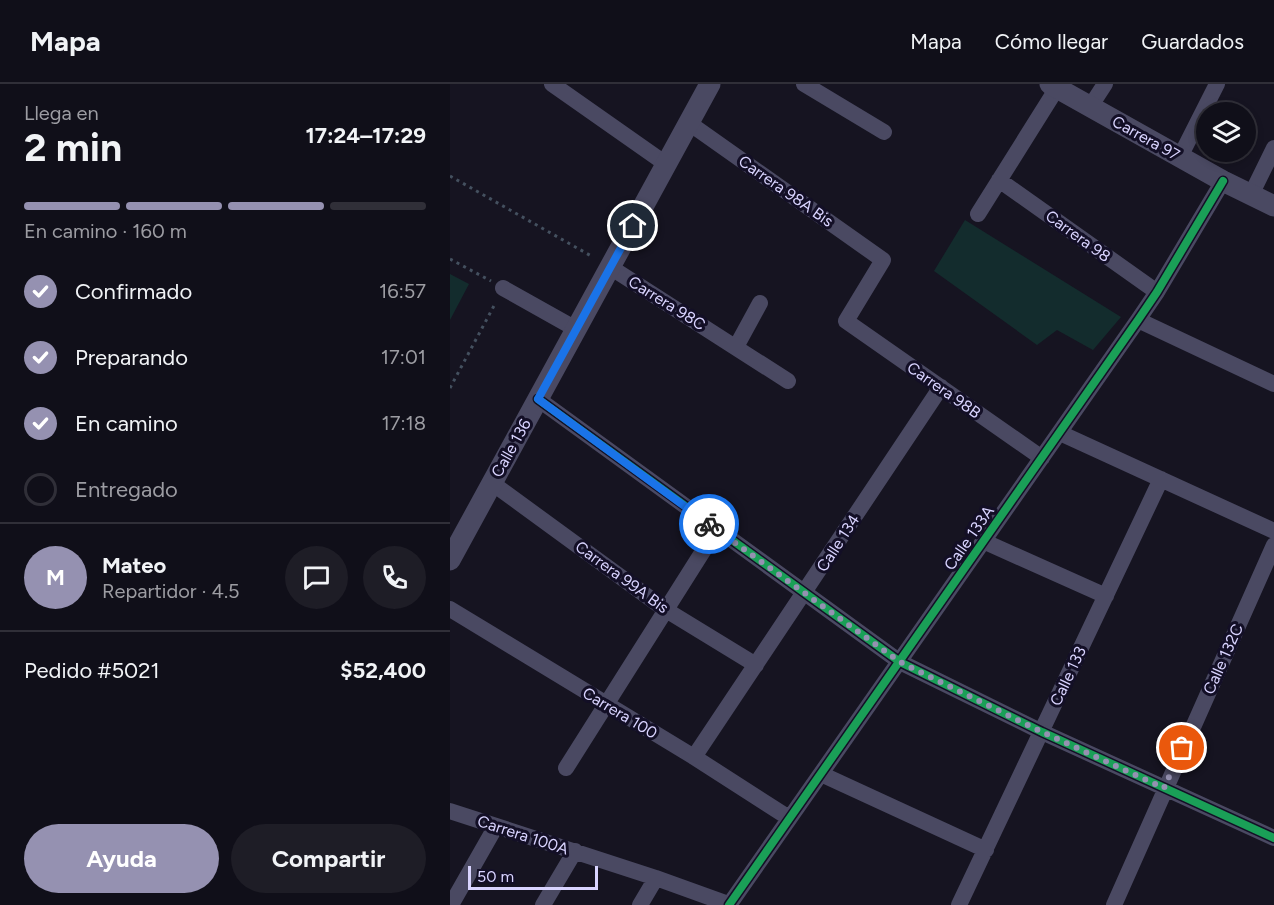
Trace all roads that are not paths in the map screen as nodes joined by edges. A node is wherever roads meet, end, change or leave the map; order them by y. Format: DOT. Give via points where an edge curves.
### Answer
graph roads {
  1 [pos="552,84"];
  2 [pos="710,84"];
  3 [pos="804,84"];
  4 [pos="1105,84"];
  5 [pos="1218,84"];
  6 [pos="1054,86"];
  7 [pos="1090,107"];
  8 [pos="689,123"];
  9 [pos="884,132"];
  10 [pos="1274,148"];
  11 [pos="1180,157"];
  12 [pos="666,164"];
  13 [pos="999,180"];
  14 [pos="1223,181"];
  15 [pos="1251,195"];
  16 [pos="1274,206"];
  17 [pos="978,214"];
  18 [pos="610,267"];
  19 [pos="503,288"];
  20 [pos="1156,292"];
  21 [pos="760,303"];
  22 [pos="1138,320"];
  23 [pos="846,321"];
  24 [pos="576,329"];
  25 [pos="736,347"];
  26 [pos="788,381"];
  27 [pos="1274,384"];
  28 [pos="941,387"];
  29 [pos="538,399"];
  30 [pos="1060,433"];
  31 [pos="1042,458"];
  32 [pos="1161,479"];
  33 [pos="492,483"];
  34 [pos="717,529"];
  35 [pos="1274,531"];
  36 [pos="983,541"];
  37 [pos="1274,545"];
  38 [pos="450,560"];
  39 [pos="805,593"];
  40 [pos="1106,596"];
  41 [pos="450,609"];
  42 [pos="666,610"];
  43 [pos="900,662"];
  44 [pos="756,665"];
  45 [pos="606,704"];
  46 [pos="1042,732"];
  47 [pos="694,757"];
  48 [pos="566,768"];
  49 [pos="821,774"];
  50 [pos="1164,788"];
  51 [pos="450,811"];
  52 [pos="789,818"];
  53 [pos="496,826"];
  54 [pos="1274,838"];
  55 [pos="986,850"];
  56 [pos="574,851"];
  57 [pos="656,878"];
  58 [pos="451,905"];
  59 [pos="543,905"];
  60 [pos="640,905"];
  61 [pos="730,905"];
  62 [pos="959,905"];
  63 [pos="1114,905"];
  1 -- 12 [label="street"];
  2 -- 8 [label="street, Calle 136"];
  3 -- 9 [label="street"];
  4 -- 7 [label="street"];
  5 -- 11 [label="street"];
  6 -- 7 [label="street, Carrera 97"];
  6 -- 13 [label="street"];
  7 -- 11 [label="street, Carrera 97"];
  8 -- 12 [label="street, Calle 136"];
  8 -- 23 [label="street, Carrera 98A Bis" via="883,260"];
  10 -- 15 [label="street"];
  11 -- 14 [label="street, Carrera 97"];
  12 -- 18 [label="street, Calle 136"];
  13 -- 17 [label="street"];
  13 -- 20 [label="street, Carrera 98"];
  14 -- 15 [label="street, Carrera 97"];
  14 -- 20 [label="street, Calle 133A"];
  15 -- 16 [label="street, Carrera 97"];
  18 -- 24 [label="street, Calle 136"];
  18 -- 25 [label="street, Carrera 98C"];
  19 -- 24 [label="street"];
  20 -- 22 [label="street, Calle 133A"];
  21 -- 25 [label="street"];
  22 -- 27 [label="street"];
  22 -- 30 [label="street, Calle 133A"];
  23 -- 28 [label="street, Carrera 98B"];
  24 -- 29 [label="street, Calle 136"];
  25 -- 26 [label="street, Carrera 98C"];
  28 -- 31 [label="street, Carrera 98B"];
  28 -- 39 [label="street, Calle 134"];
  29 -- 33 [label="street, Calle 136"];
  29 -- 34 [label="street"];
  30 -- 31 [label="street, Calle 133A"];
  30 -- 32 [label="street"];
  31 -- 36 [label="street, Calle 133A"];
  32 -- 35 [label="street"];
  32 -- 40 [label="street, Calle 133"];
  33 -- 38 [label="street, Calle 136"];
  33 -- 42 [label="street, Carrera 99A Bis"];
  34 -- 39 [label="street"];
  34 -- 42 [label="street"];
  36 -- 40 [label="street"];
  36 -- 43 [label="street, Calle 133A"];
  37 -- 50 [label="street, Calle 132C"];
  39 -- 43 [label="street"];
  39 -- 44 [label="street, Calle 134"];
  40 -- 46 [label="street, Calle 133"];
  41 -- 45 [label="street, Carrera 100"];
  42 -- 44 [label="street, Carrera 99A Bis"];
  42 -- 45 [label="street"];
  43 -- 46 [label="street"];
  43 -- 49 [label="street, Calle 133A"];
  44 -- 47 [label="street, Calle 134"];
  45 -- 47 [label="street, Carrera 100"];
  45 -- 48 [label="street"];
  46 -- 50 [label="street"];
  46 -- 55 [label="street, Calle 133"];
  47 -- 52 [label="street, Carrera 100"];
  49 -- 52 [label="street, Calle 133A"];
  49 -- 55 [label="street"];
  50 -- 54 [label="street"];
  50 -- 63 [label="street, Calle 132C"];
  51 -- 53 [label="street, Carrera 100A"];
  52 -- 61 [label="street, Calle 133A"];
  53 -- 56 [label="street, Carrera 100A"];
  53 -- 58 [label="street"];
  55 -- 62 [label="street, Calle 133"];
  56 -- 57 [label="street, Carrera 100A"];
  56 -- 59 [label="street"];
  57 -- 60 [label="street"];
  57 -- 61 [label="street, Carrera 100A"];
}
